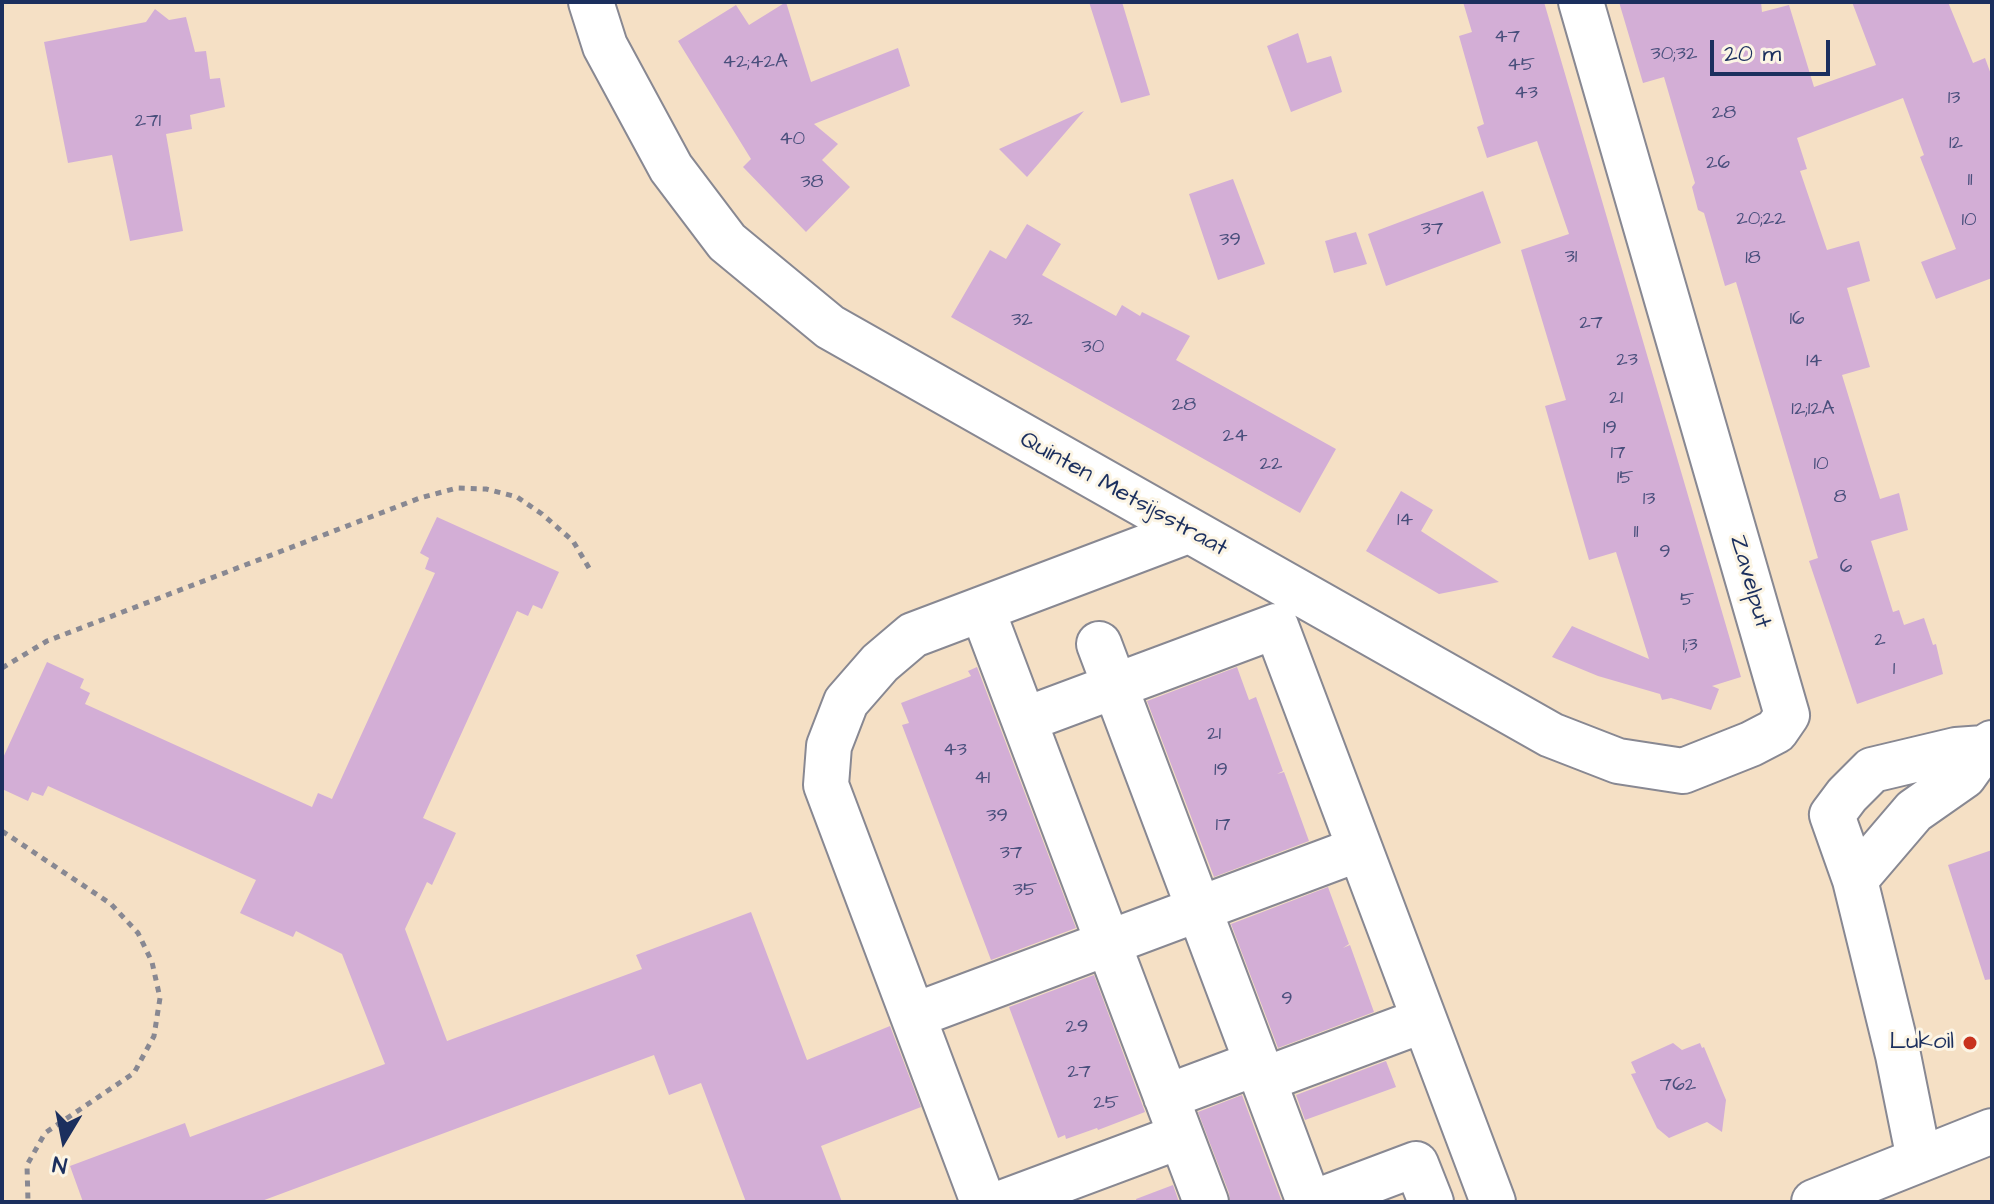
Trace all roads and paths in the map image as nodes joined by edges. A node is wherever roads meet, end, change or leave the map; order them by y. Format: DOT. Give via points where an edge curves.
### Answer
graph roads {
  1 [pos="591,2"];
  2 [pos="1581,2"];
  3 [pos="1188,531"];
  4 [pos="592,573"];
  5 [pos="982,609"];
  6 [pos="1099,644"];
  7 [pos="2,668"];
  8 [pos="1115,686"];
  9 [pos="1787,715"];
  10 [pos="1024,720"];
  11 [pos="1988,746"];
  12 [pos="2,831"];
  13 [pos="1359,849"];
  14 [pos="1855,880"];
  15 [pos="1199,909"];
  16 [pos="1108,942"];
  17 [pos="913,1016"];
  18 [pos="1424,1020"];
  19 [pos="1260,1071"];
  20 [pos="1173,1116"];
  21 [pos="1992,1131"];
  22 [pos="1919,1159"];
  23 [pos="28,1202"];
  24 [pos="983,1202"];
  25 [pos="1004,1202"];
  26 [pos="1206,1202"];
  27 [pos="1309,1202"];
  28 [pos="1315,1202"];
  29 [pos="1431,1202"];
  30 [pos="1493,1202"];
  31 [pos="1814,1202"];
  1 -- 3 [label="street, Quinten Metsijsstraat" via="605,46 671,168 727,242 830,327"];
  2 -- 9 [label="street, Zavelput"];
  3 -- 5 [label="street"];
  3 -- 9 [label="street, Quinten Metsijsstraat" via="1551,735 1618,761 1683,771 1776,731"];
  4 -- 7 [label="path" via="573,541 517,497 457,488 47,641"];
  5 -- 10 [label="street"];
  5 -- 17 [label="street" via="913,635 880,663 846,702 829,746 826,785"];
  6 -- 8 [label="street"];
  8 -- 10 [label="street"];
  8 -- 13 [label="street" via="1276,626"];
  8 -- 15 [label="street"];
  10 -- 16 [label="street"];
  11 -- 14 [label="street" via="1964,776 1914,811"];
  11 -- 14 [label="street" via="1872,770 1847,795 1832,815"];
  12 -- 23 [label="path" via="111,904 129,923 152,962 160,998 154,1036 134,1073 45,1133 27,1165"];
  13 -- 15 [label="street"];
  13 -- 18 [label="street"];
  14 -- 22 [label="street"];
  15 -- 16 [label="street"];
  15 -- 19 [label="street"];
  16 -- 17 [label="street"];
  16 -- 20 [label="street"];
  17 -- 24 [label="street"];
  18 -- 19 [label="street"];
  18 -- 30 [label="street"];
  19 -- 20 [label="street"];
  19 -- 27 [label="street"];
  20 -- 25 [label="street"];
  20 -- 26 [label="street"];
  21 -- 22 [label="street"];
  22 -- 31 [label="street"];
  28 -- 29 [label="street" via="1416,1164"];
}
